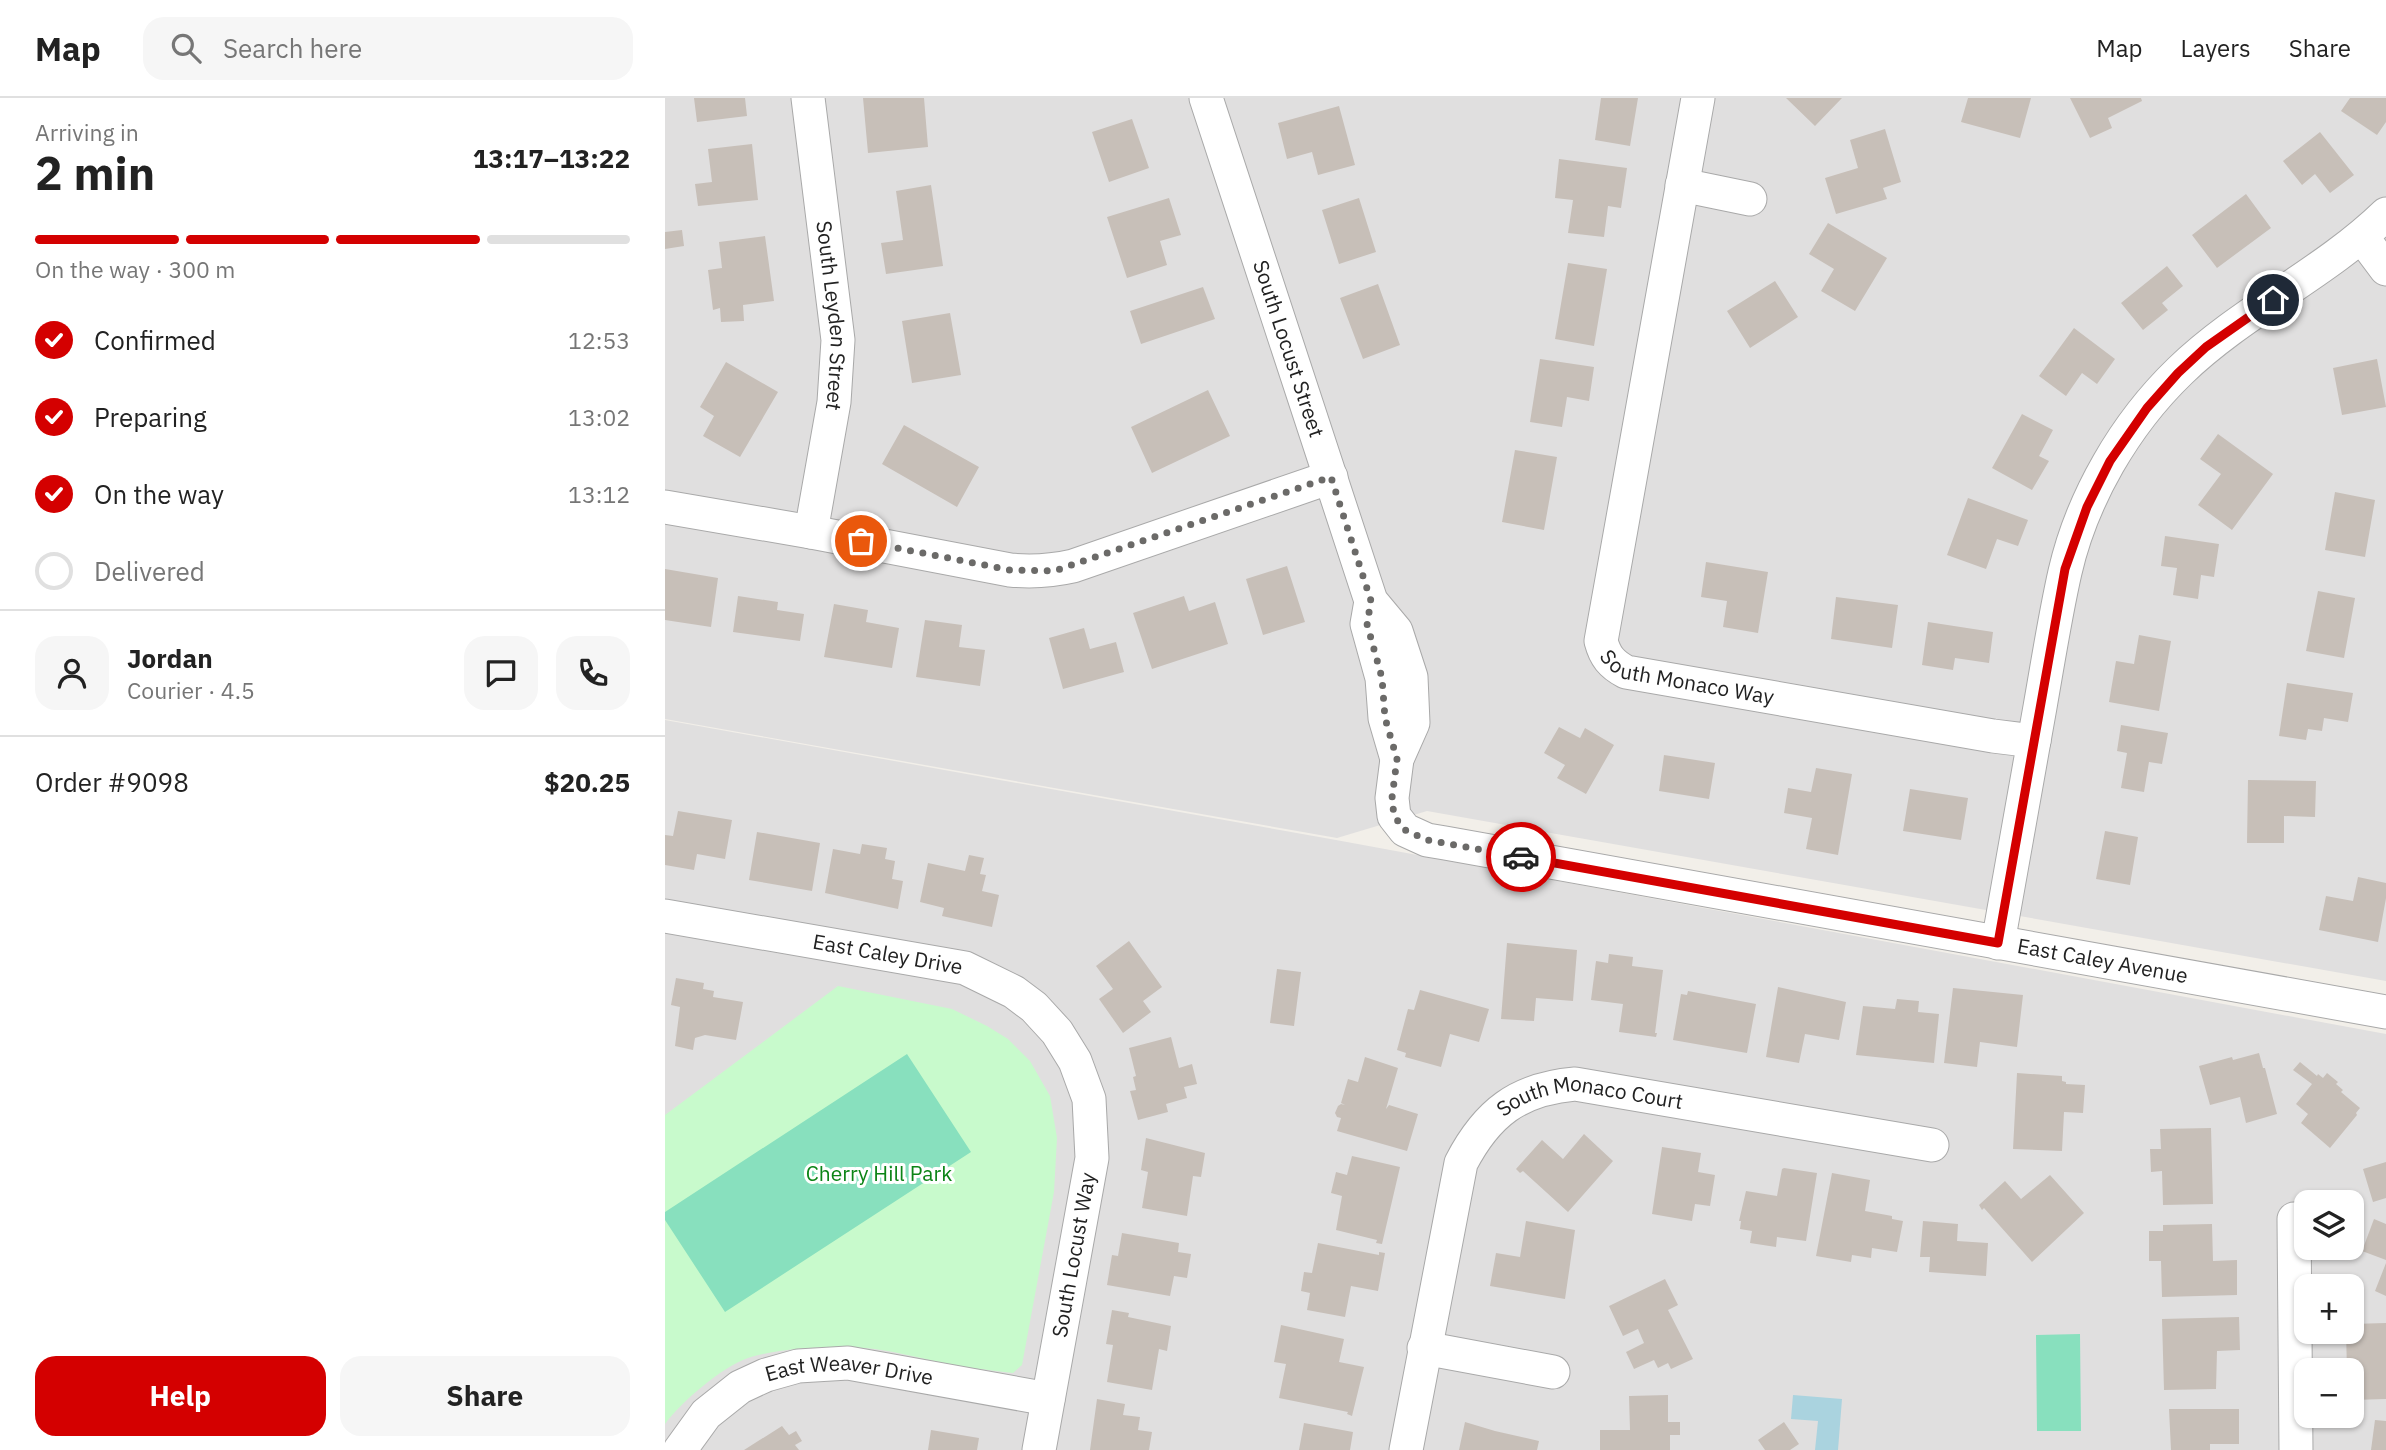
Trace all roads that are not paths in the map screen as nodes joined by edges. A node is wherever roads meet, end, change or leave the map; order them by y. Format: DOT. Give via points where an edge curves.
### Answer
graph roads {
  1 [pos="808,98"];
  2 [pos="1206,98"];
  3 [pos="1698,98"];
  4 [pos="1682,185"];
  5 [pos="1750,198"];
  6 [pos="2386,214"];
  7 [pos="2362,237"];
  8 [pos="2386,269"];
  9 [pos="1331,477"];
  10 [pos="665,507"];
  11 [pos="811,532"];
  12 [pos="2034,741"];
  13 [pos="1405,830"];
  14 [pos="665,916"];
  15 [pos="1998,943"];
  16 [pos="2386,1012"];
  17 [pos="1075,1061"];
  18 [pos="1932,1145"];
  19 [pos="2294,1260"];
  20 [pos="1424,1348"];
  21 [pos="1553,1373"];
  22 [pos="1048,1399"];
  23 [pos="680,1450"];
  24 [pos="1039,1450"];
  25 [pos="1406,1450"];
  26 [pos="2296,1450"];
  1 -- 11 [label="street, South Leyden Street" via="838,340 834,402"];
  2 -- 9 [label="street, South Locust Street"];
  3 -- 4 [label="street, South Monaco Way"];
  4 -- 5 [label="street"];
  4 -- 12 [label="street, South Monaco Way" via="1601,641 1605,654 1614,666 1626,671"];
  6 -- 7 [label="street"];
  7 -- 8 [label="street"];
  7 -- 12 [label="street" via="2206,347 2147,408 2110,461 2087,507 2065,569"];
  9 -- 11 [label="street" via="1054,571 1010,570"];
  9 -- 13 [label="street, South Locust Street" via="1371,601 1367,624 1397,759 1394,816"];
  10 -- 11 [label="street"];
  12 -- 15 [label="street"];
  13 -- 15 [label="street, East Caley Avenue" via="1427,840"];
  14 -- 17 [label="street, East Caley Drive" via="965,968 1003,985 1034,1007"];
  15 -- 16 [label="street, East Caley Avenue"];
  17 -- 22 [label="street, South Locust Way" via="1089,1099 1092,1158"];
  18 -- 20 [label="street, South Monaco Court" via="1575,1084 1533,1092 1491,1119 1461,1163"];
  19 -- 26 [label="street"];
  20 -- 21 [label="street"];
  20 -- 25 [label="street, South Monaco Court"];
  22 -- 23 [label="street, East Weaver Drive" via="848,1363 798,1366 740,1387 706,1415"];
  22 -- 24 [label="street, South Locust Way"];
}
